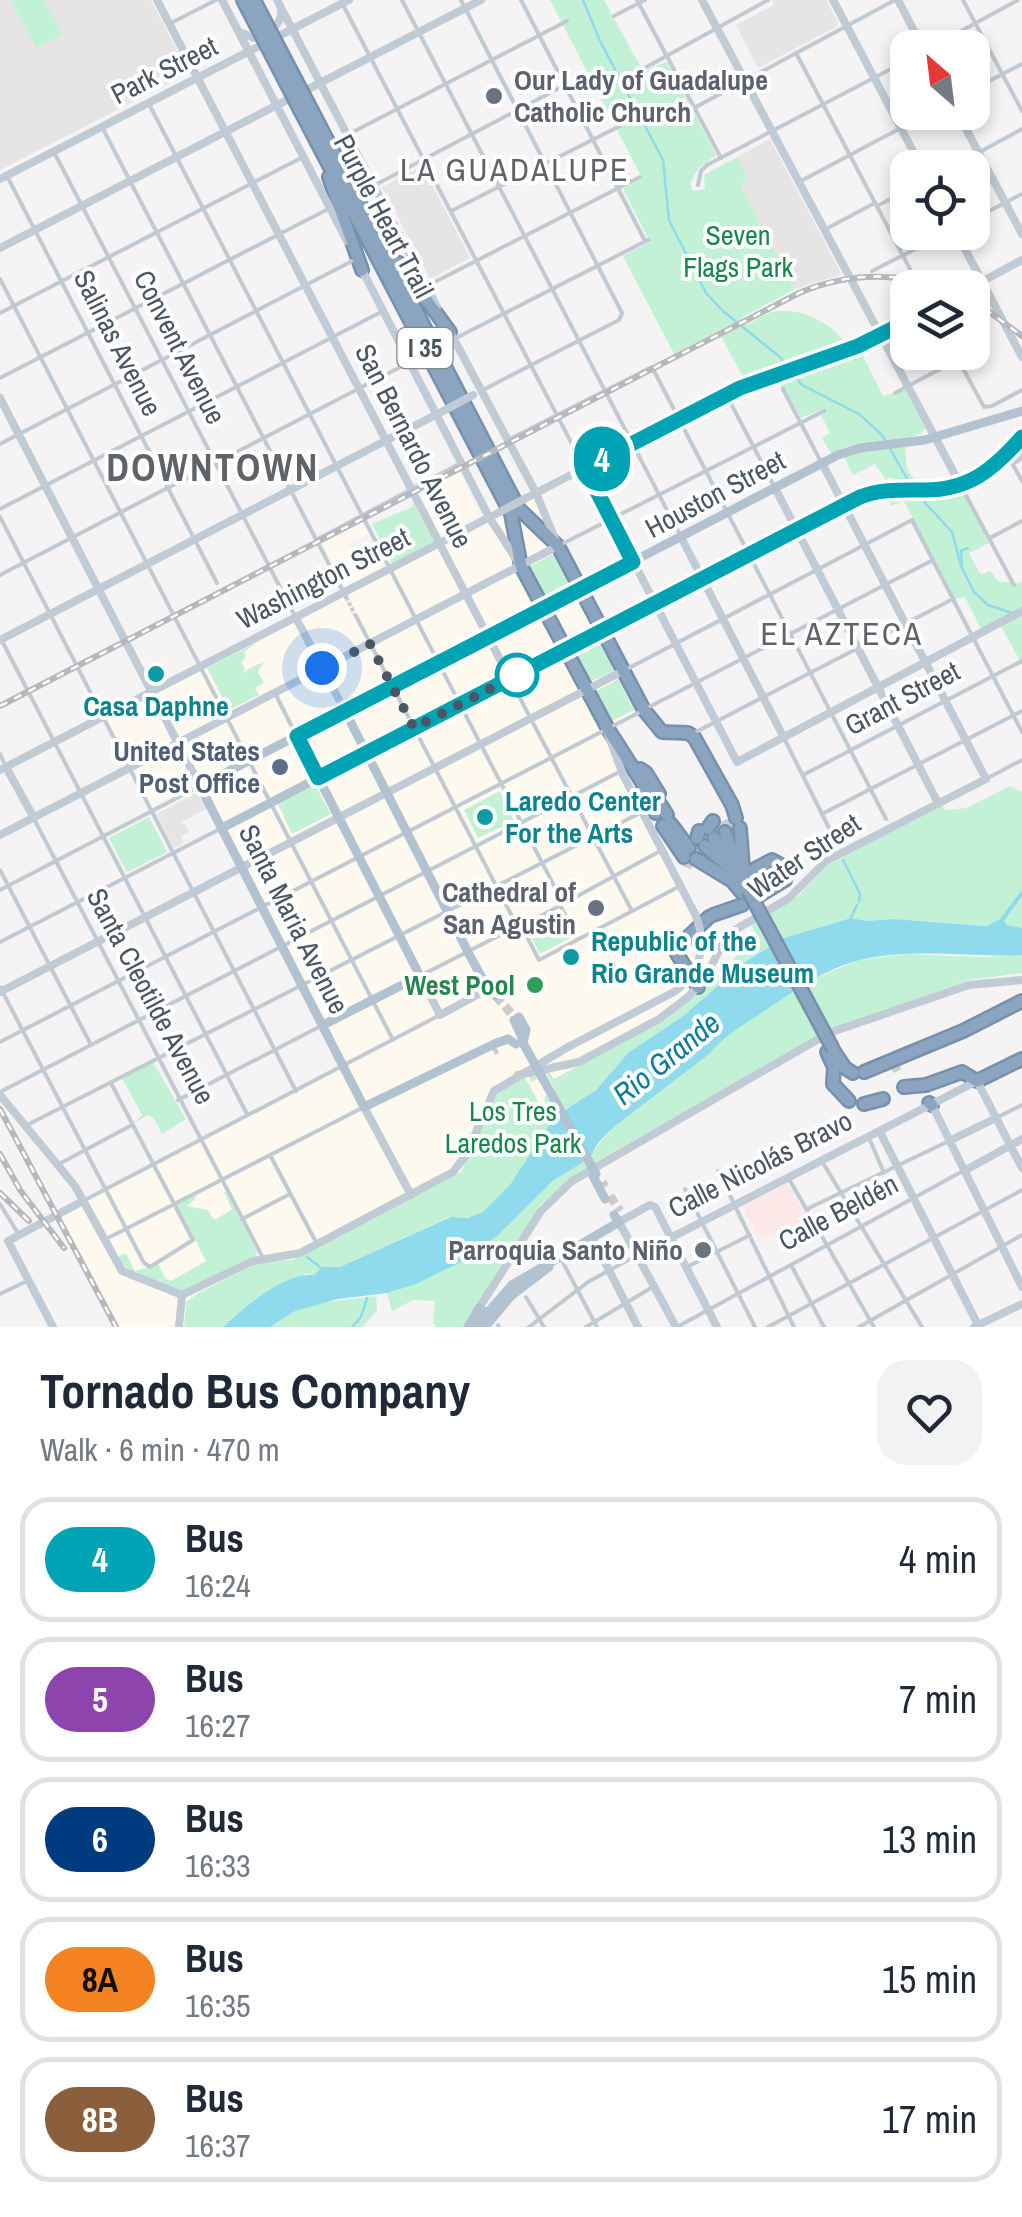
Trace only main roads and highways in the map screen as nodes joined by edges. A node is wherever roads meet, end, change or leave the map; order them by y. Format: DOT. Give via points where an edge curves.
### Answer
graph roads {
  1 [pos="157,0"];
  2 [pos="219,0"];
  3 [pos="243,0"];
  4 [pos="254,0"];
  5 [pos="480,0"];
  6 [pos="702,0"];
  7 [pos="833,0"];
  8 [pos="896,0"];
  9 [pos="345,1"];
  10 [pos="279,4"];
  11 [pos="463,4"];
  12 [pos="263,27"];
  13 [pos="292,29"];
  14 [pos="238,30"];
  15 [pos="915,30"];
  16 [pos="249,52"];
  17 [pos="198,78"];
  18 [pos="322,83"];
  19 [pos="277,106"];
  20 [pos="305,108"];
  21 [pos="966,130"];
  22 [pos="226,132"];
  23 [pos="314,136"];
  24 [pos="912,150"];
  25 [pos="3,178"];
  26 [pos="359,201"];
  27 [pos="1022,234"];
  28 [pos="0,248"];
  29 [pos="1022,260"];
  30 [pos="359,265"];
  31 [pos="990,277"];
  32 [pos="990,296"];
  33 [pos="890,331"];
  34 [pos="452,335"];
  35 [pos="880,336"];
  36 [pos="1022,357"];
  37 [pos="478,393"];
  38 [pos="0,398"];
  39 [pos="1022,411"];
  40 [pos="436,414"];
  41 [pos="934,437"];
  42 [pos="1022,437"];
  43 [pos="386,440"];
  44 [pos="1022,456"];
  45 [pos="1012,462"];
  46 [pos="822,463"];
  47 [pos="977,480"];
  48 [pos="961,486"];
  49 [pos="775,488"];
  50 [pos="532,495"];
  51 [pos="844,505"];
  52 [pos="493,516"];
  53 [pos="797,529"];
  54 [pos="681,537"];
  55 [pos="439,544"];
  56 [pos="558,546"];
  57 [pos="633,562"];
  58 [pos="521,566"];
  59 [pos="703,579"];
  60 [pos="100,589"];
  61 [pos="580,589"];
  62 [pos="466,594"];
  63 [pos="656,604"];
  64 [pos="544,608"];
  65 [pos="1022,610"];
  66 [pos="296,618"];
  67 [pos="602,632"];
  68 [pos="488,638"];
  69 [pos="0,639"];
  70 [pos="566,650"];
  71 [pos="925,662"];
  72 [pos="322,668"];
  73 [pos="623,671"];
  74 [pos="510,679"];
  75 [pos="879,687"];
  76 [pos="586,690"];
  77 [pos="152,692"];
  78 [pos="345,712"];
  79 [pos="297,736"];
  80 [pos="784,738"];
  81 [pos="178,743"];
  82 [pos="366,753"];
  83 [pos="627,767"];
  84 [pos="3,768"];
  85 [pos="318,778"];
  86 [pos="200,786"];
  87 [pos="386,793"];
  88 [pos="938,803"];
  89 [pos="660,811"];
  90 [pos="34,818"];
  91 [pos="338,818"];
  92 [pos="222,828"];
  93 [pos="713,833"];
  94 [pos="0,835"];
  95 [pos="242,868"];
  96 [pos="747,892"];
  97 [pos="420,976"];
  98 [pos="1022,980"];
  99 [pos="1,990"];
  100 [pos="694,990"];
  101 [pos="492,993"];
  102 [pos="1022,1004"];
  103 [pos="515,1020"];
  104 [pos="324,1025"];
  105 [pos="519,1044"];
  106 [pos="566,1048"];
  107 [pos="832,1049"];
  108 [pos="1022,1058"];
  109 [pos="523,1073"];
  110 [pos="858,1073"];
  111 [pos="977,1081"];
  112 [pos="0,1093"];
  113 [pos="883,1099"];
  114 [pos="849,1101"];
  115 [pos="928,1102"];
  116 [pos="864,1104"];
  117 [pos="364,1107"];
  118 [pos="996,1118"];
  119 [pos="880,1132"];
  120 [pos="1022,1139"];
  121 [pos="949,1142"];
  122 [pos="1010,1145"];
  123 [pos="1022,1168"];
  124 [pos="964,1170"];
  125 [pos="602,1186"];
  126 [pos="411,1195"];
  127 [pos="83,1202"];
  128 [pos="620,1218"];
  129 [pos="593,1238"];
  130 [pos="670,1238"];
  131 [pos="4,1243"];
  132 [pos="638,1254"];
  133 [pos="561,1257"];
  134 [pos="1022,1287"];
  135 [pos="182,1294"];
  136 [pos="1022,1304"];
  137 [pos="482,1311"];
  138 [pos="50,1326"];
  139 [pos="977,1326"];
  140 [pos="179,1327"];
  141 [pos="472,1327"];
  142 [pos="485,1327"];
  143 [pos="638,1327"];
  144 [pos="677,1327"];
  145 [pos="717,1327"];
  1 -- 17 [label="main road, San Bernardo Avenue"];
  2 -- 14 [label="main road"];
  3 -- 12 [label="highway, Purple Heart Trail / I 35"];
  4 -- 12 [label="highway, Purple Heart Trail / I 35"];
  5 -- 11 [label="main road"];
  6 -- 35 [label="main road"];
  7 -- 24 [label="main road"];
  8 -- 15 [label="main road"];
  9 -- 13 [label="main road, Park Street"];
  10 -- 13 [label="main road"];
  10 -- 14 [label="main road" via="280,21 259,36"];
  11 -- 18 [label="main road"];
  12 -- 20 [label="highway, Purple Heart Trail / I 35, bridge"];
  13 -- 16 [label="main road, Park Street"];
  13 -- 18 [label="main road"];
  14 -- 16 [label="main road"];
  16 -- 17 [label="main road, Park Street"];
  16 -- 19 [label="main road"];
  17 -- 22 [label="main road, San Bernardo Avenue"];
  17 -- 25 [label="main road, Park Street"];
  18 -- 19 [label="main road"];
  18 -- 34 [label="main road"];
  19 -- 22 [label="main road"];
  19 -- 30 [label="main road"];
  20 -- 23 [label="highway, Purple Heart Trail / I 35"];
  20 -- 26 [label="highway, Purple Heart Trail / I 35"];
  21 -- 27 [label="main road"];
  22 -- 28 [label="main road"];
  22 -- 43 [label="main road, San Bernardo Avenue"];
  23 -- 30 [label="highway"];
  23 -- 58 [label="highway, Purple Heart Trail / I 35" via="512,514"];
  26 -- 34 [label="highway"];
  26 -- 56 [label="highway, Purple Heart Trail / I 35" via="519,509"];
  29 -- 31 [label="main road"];
  30 -- 40 [label="main road"];
  32 -- 36 [label="main road"];
  33 -- 35 [label="main road, Washington Street"];
  34 -- 37 [label="main road"];
  35 -- 41 [label="main road"];
  35 -- 50 [label="main road, Washington Street" via="726,394"];
  37 -- 40 [label="main road, bridge"];
  37 -- 50 [label="main road"];
  38 -- 60 [label="main road, Santa Maria Avenue"];
  39 -- 41 [label="main road, Houston Street"];
  40 -- 43 [label="main road"];
  40 -- 52 [label="main road"];
  41 -- 46 [label="main road, Houston Street" via="847,451"];
  41 -- 48 [label="main road"];
  42 -- 47 [label="main road"];
  43 -- 55 [label="main road, San Bernardo Avenue"];
  43 -- 60 [label="main road"];
  44 -- 45 [label="main road"];
  45 -- 47 [label="main road"];
  46 -- 49 [label="main road, Houston Street"];
  46 -- 51 [label="main road"];
  47 -- 48 [label="main road"];
  48 -- 51 [label="main road" via="872,493"];
  49 -- 53 [label="main road"];
  49 -- 54 [label="main road, Houston Street"];
  50 -- 52 [label="main road, Washington Street, bridge"];
  50 -- 56 [label="main road"];
  51 -- 53 [label="main road"];
  51 -- 71 [label="main road"];
  52 -- 55 [label="main road, Washington Street"];
  52 -- 58 [label="main road"];
  53 -- 59 [label="main road"];
  53 -- 75 [label="main road"];
  54 -- 57 [label="main road, Houston Street"];
  54 -- 59 [label="main road"];
  55 -- 62 [label="main road, San Bernardo Avenue"];
  55 -- 66 [label="main road, Washington Street"];
  56 -- 58 [label="main road"];
  56 -- 61 [label="highway, Purple Heart Trail"];
  57 -- 61 [label="main road, Houston Street"];
  57 -- 63 [label="main road"];
  58 -- 62 [label="main road"];
  58 -- 64 [label="highway, Purple Heart Trail"];
  59 -- 63 [label="main road"];
  59 -- 80 [label="main road"];
  60 -- 69 [label="main road"];
  60 -- 77 [label="main road, Santa Maria Avenue"];
  61 -- 64 [label="main road, Houston Street"];
  61 -- 67 [label="highway, Purple Heart Trail"];
  62 -- 68 [label="main road, San Bernardo Avenue"];
  62 -- 72 [label="main road"];
  63 -- 67 [label="main road"];
  63 -- 80 [label="main road" via="737,762"];
  64 -- 68 [label="main road, Houston Street"];
  64 -- 70 [label="highway, Purple Heart Trail"];
  65 -- 71 [label="main road"];
  66 -- 72 [label="main road, Convent Avenue"];
  66 -- 77 [label="main road, Washington Street"];
  67 -- 70 [label="main road"];
  67 -- 73 [label="highway, Purple Heart Trail"];
  68 -- 74 [label="main road, San Bernardo Avenue"];
  68 -- 78 [label="main road, Houston Street"];
  70 -- 74 [label="main road"];
  70 -- 76 [label="highway, Purple Heart Trail"];
  71 -- 75 [label="main road"];
  71 -- 88 [label="main road, Water Street" via="986,779"];
  72 -- 78 [label="main road, Convent Avenue"];
  72 -- 81 [label="main road"];
  73 -- 76 [label="main road"];
  73 -- 93 [label="highway, Purple Heart Trail" via="662,732 694,737"];
  74 -- 82 [label="main road"];
  75 -- 80 [label="main road"];
  75 -- 88 [label="main road"];
  76 -- 83 [label="highway, Purple Heart Trail"];
  76 -- 87 [label="main road"];
  77 -- 81 [label="main road, Santa Maria Avenue"];
  77 -- 84 [label="main road, Washington Street"];
  78 -- 79 [label="main road, Houston Street"];
  78 -- 82 [label="main road, Convent Avenue"];
  79 -- 85 [label="main road"];
  79 -- 86 [label="main road, Houston Street"];
  81 -- 86 [label="main road, Santa Maria Avenue"];
  81 -- 90 [label="main road"];
  82 -- 85 [label="main road"];
  82 -- 87 [label="main road, Convent Avenue"];
  83 -- 89 [label="highway"];
  83 -- 89 [label="highway" via="650,810"];
  84 -- 90 [label="main road, Santa Cleotilde Avenue"];
  85 -- 91 [label="main road"];
  85 -- 92 [label="main road"];
  86 -- 92 [label="main road, Santa Maria Avenue"];
  87 -- 91 [label="main road"];
  87 -- 101 [label="main road, Convent Avenue"];
  88 -- 100 [label="main road, Water Street" via="832,858 794,894 742,924"];
  89 -- 93 [label="highway"];
  89 -- 93 [label="highway" via="675,845"];
  89 -- 106 [label="main road, bridge" via="662,850 702,940 699,960 674,992"];
  90 -- 94 [label="main road"];
  91 -- 95 [label="main road"];
  91 -- 97 [label="main road"];
  92 -- 95 [label="main road, Santa Maria Avenue"];
  93 -- 96 [label="highway"];
  93 -- 96 [label="highway"];
  93 -- 96 [label="highway" via="718,871"];
  95 -- 99 [label="main road"];
  95 -- 104 [label="main road, Santa Maria Avenue"];
  96 -- 100 [label="highway" via="688,936 676,954"];
  96 -- 107 [label="highway, bridge"];
  97 -- 101 [label="main road" via="440,1015"];
  97 -- 104 [label="main road"];
  98 -- 137 [label="main road" via="969,985 829,1034 576,1178 541,1210"];
  100 -- 106 [label="main road, Water Street" via="580,1058 570,1058"];
  100 -- 109 [label="main road, Water Street" via="659,1019 584,1059"];
  102 -- 110 [label="highway"];
  102 -- 110 [label="highway" via="875,1077"];
  103 -- 105 [label="main road" via="523,1032"];
  104 -- 117 [label="main road, Santa Maria Avenue"];
  105 -- 117 [label="main road" via="508,1039"];
  105 -- 125 [label="main road, bridge"];
  106 -- 109 [label="main road"];
  107 -- 110 [label="highway" via="845,1068"];
  107 -- 114 [label="highway" via="833,1084"];
  108 -- 111 [label="highway, Calle Nicolás Bravo"];
  109 -- 126 [label="main road" via="494,1091 458,1168"];
  111 -- 115 [label="main road, Calle Nicolás Bravo"];
  111 -- 115 [label="highway" via="965,1072 908,1087"];
  111 -- 118 [label="main road"];
  112 -- 127 [label="main road"];
  113 -- 116 [label="highway"];
  115 -- 119 [label="main road, Calle Nicolás Bravo"];
  115 -- 121 [label="main road"];
  117 -- 126 [label="main road, Santa Maria Avenue"];
  118 -- 121 [label="main road"];
  118 -- 122 [label="main road"];
  119 -- 130 [label="main road, Calle Nicolás Bravo"];
  119 -- 139 [label="main road"];
  120 -- 122 [label="main road, Calle Beldén"];
  121 -- 124 [label="main road"];
  122 -- 123 [label="main road"];
  122 -- 124 [label="main road, Calle Beldén"];
  124 -- 134 [label="main road"];
  126 -- 135 [label="main road" via="294,1256 263,1258"];
  127 -- 131 [label="main road"];
  127 -- 135 [label="main road" via="117,1265 131,1277"];
  128 -- 129 [label="main road"];
  128 -- 130 [label="main road" via="653,1206"];
  128 -- 132 [label="main road"];
  129 -- 133 [label="main road"];
  129 -- 143 [label="main road"];
  130 -- 132 [label="main road, Calle Nicolás Bravo"];
  130 -- 145 [label="main road"];
  131 -- 138 [label="main road"];
  132 -- 144 [label="main road"];
  133 -- 137 [label="main road"];
  133 -- 142 [label="main road" via="514,1293"];
  135 -- 140 [label="main road"];
  136 -- 139 [label="main road"];
  137 -- 141 [label="main road"];
}
